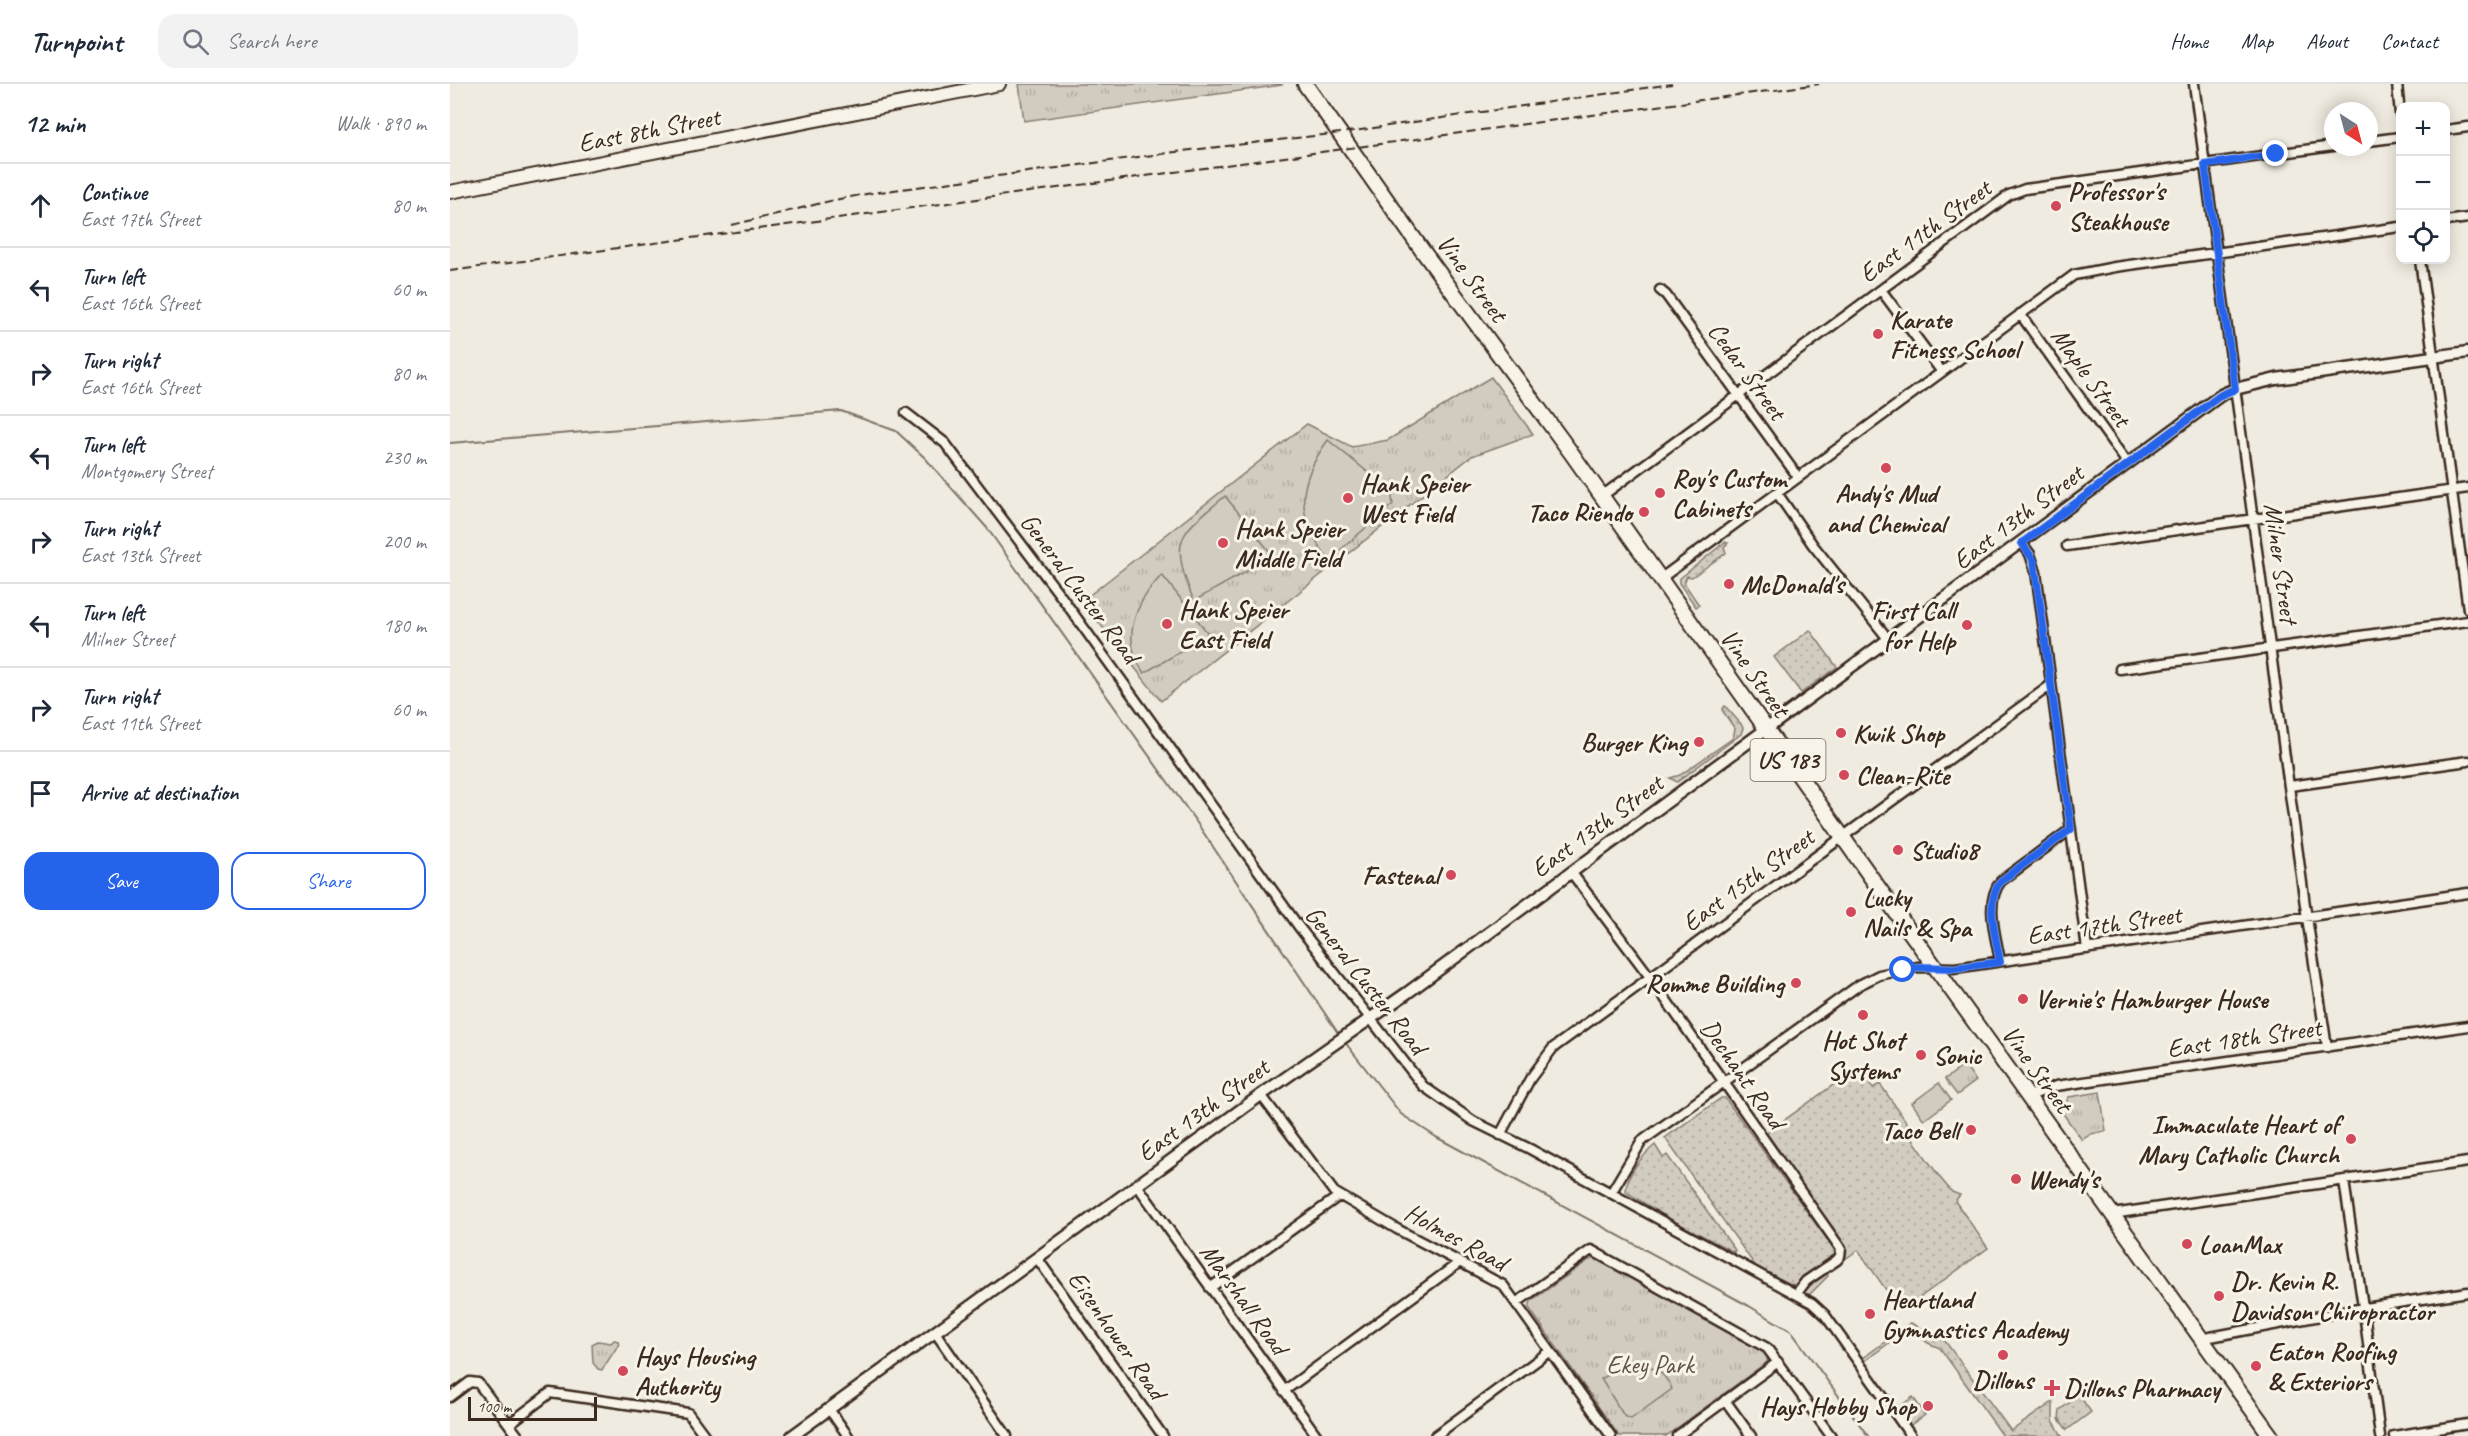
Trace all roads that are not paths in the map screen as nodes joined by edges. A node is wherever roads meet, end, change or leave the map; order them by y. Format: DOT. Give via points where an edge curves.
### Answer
graph roads {
  1 [pos="999,84"];
  2 [pos="1305,84"];
  3 [pos="2194,84"];
  4 [pos="2397,84"];
  5 [pos="2399,102"];
  6 [pos="2468,127"];
  7 [pos="2450,129"];
  8 [pos="2396,138"];
  9 [pos="2378,140"];
  10 [pos="2324,147"];
  11 [pos="2205,165"];
  12 [pos="450,192"];
  13 [pos="2468,218"];
  14 [pos="2450,220"];
  15 [pos="2396,228"];
  16 [pos="2216,253"];
  17 [pos="2420,264"];
  18 [pos="1660,290"];
  19 [pos="1881,290"];
  20 [pos="2020,314"];
  21 [pos="2468,352"];
  22 [pos="2432,357"];
  23 [pos="1942,372"];
  24 [pos="2235,389"];
  25 [pos="1738,395"];
  26 [pos="906,413"];
  27 [pos="2128,464"];
  28 [pos="1798,477"];
  29 [pos="2468,488"];
  30 [pos="2451,491"];
  31 [pos="1777,493"];
  32 [pos="1602,496"];
  33 [pos="2253,518"];
  34 [pos="2022,543"];
  35 [pos="2067,546"];
  36 [pos="1660,579"];
  37 [pos="2468,609"];
  38 [pos="2468,621"];
  39 [pos="1889,640"];
  40 [pos="2271,648"];
  41 [pos="2120,669"];
  42 [pos="2051,685"];
  43 [pos="1766,730"];
  44 [pos="2468,760"];
  45 [pos="2290,786"];
  46 [pos="2071,829"];
  47 [pos="1842,837"];
  48 [pos="1571,872"];
  49 [pos="2468,893"];
  50 [pos="2308,917"];
  51 [pos="2087,949"];
  52 [pos="2000,962"];
  53 [pos="1937,969"];
  54 [pos="1650,977"];
  55 [pos="1369,1019"];
  56 [pos="2468,1026"];
  57 [pos="2327,1047"];
  58 [pos="1725,1082"];
  59 [pos="1261,1095"];
  60 [pos="2027,1096"];
  61 [pos="1500,1135"];
  62 [pos="2468,1162"];
  63 [pos="2344,1181"];
  64 [pos="1137,1185"];
  65 [pos="1611,1193"];
  66 [pos="1339,1196"];
  67 [pos="2112,1214"];
  68 [pos="1036,1258"];
  69 [pos="1461,1262"];
  70 [pos="1210,1288"];
  71 [pos="2468,1292"];
  72 [pos="1797,1293"];
  73 [pos="1516,1303"];
  74 [pos="2364,1308"];
  75 [pos="935,1332"];
  76 [pos="2200,1339"];
  77 [pos="1550,1351"];
  78 [pos="1778,1362"];
  79 [pos="1284,1391"];
  80 [pos="450,1397"];
  81 [pos="1725,1400"];
  82 [pos="829,1409"];
  83 [pos="509,1424"];
  84 [pos="2468,1424"];
  85 [pos="1313,1435"];
  86 [pos="518,1436"];
  87 [pos="705,1436"];
  88 [pos="792,1436"];
  89 [pos="848,1436"];
  90 [pos="1007,1436"];
  91 [pos="1162,1436"];
  92 [pos="1435,1436"];
  93 [pos="1611,1436"];
  94 [pos="1677,1436"];
  95 [pos="1751,1436"];
  96 [pos="1831,1436"];
  97 [pos="1911,1436"];
  98 [pos="2271,1436"];
  99 [pos="2380,1436"];
  100 [pos="2394,1436"];
  1 -- 12 [label="main road, East 8th Street"];
  2 -- 32 [label="main road, Vine Street / US 183"];
  3 -- 11 [label="street, Milner Street"];
  4 -- 5 [label="street"];
  6 -- 7 [label="street"];
  8 -- 9 [label="street"];
  10 -- 11 [label="street, East 11th Street"];
  11 -- 16 [label="street, Milner Street"];
  11 -- 19 [label="street, East 11th Street" via="2025,189 2009,195"];
  13 -- 14 [label="street"];
  15 -- 16 [label="street"];
  16 -- 20 [label="street" via="2074,275"];
  16 -- 24 [label="street, Milner Street"];
  17 -- 22 [label="street"];
  18 -- 25 [label="street, Cedar Street"];
  19 -- 23 [label="street"];
  19 -- 25 [label="street, East 11th Street"];
  20 -- 23 [label="street"];
  20 -- 27 [label="street, Maple Street"];
  21 -- 22 [label="street, East 13th Street"];
  22 -- 24 [label="street, East 13th Street" via="2276,379"];
  22 -- 30 [label="street"];
  23 -- 28 [label="street"];
  24 -- 27 [label="street, East 13th Street" via="2221,395"];
  24 -- 33 [label="street, Milner Street"];
  25 -- 28 [label="street, Cedar Street"];
  25 -- 32 [label="street, East 11th Street"];
  26 -- 55 [label="street, General Custer Road" via="945,443"];
  27 -- 34 [label="street, East 13th Street"];
  28 -- 31 [label="street"];
  29 -- 30 [label="street"];
  30 -- 33 [label="street"];
  30 -- 37 [label="street"];
  31 -- 36 [label="street"];
  31 -- 39 [label="street"];
  32 -- 36 [label="main road, Vine Street / US 183"];
  33 -- 35 [label="street"];
  33 -- 40 [label="street, Milner Street"];
  34 -- 39 [label="street, East 13th Street"];
  34 -- 42 [label="street" via="2034,561"];
  36 -- 43 [label="main road, Vine Street / US 183"];
  38 -- 40 [label="street"];
  39 -- 43 [label="street, East 13th Street"];
  40 -- 41 [label="street"];
  40 -- 45 [label="street, Milner Street"];
  42 -- 46 [label="street"];
  42 -- 47 [label="street, East 15th Street"];
  43 -- 47 [label="main road, Vine Street / US 183"];
  43 -- 48 [label="street, East 13th Street"];
  44 -- 45 [label="street"];
  45 -- 50 [label="street, Milner Street"];
  46 -- 51 [label="street"];
  46 -- 52 [label="street" via="1994,890 1991,901"];
  47 -- 53 [label="main road, Vine Street / US 183"];
  47 -- 54 [label="street, East 15th Street"];
  48 -- 54 [label="street, Dechant Road"];
  48 -- 55 [label="street, East 13th Street"];
  49 -- 50 [label="street, East 17th Street"];
  50 -- 51 [label="street, East 17th Street"];
  50 -- 57 [label="street, Milner Street"];
  51 -- 52 [label="street, East 17th Street"];
  52 -- 53 [label="street, East 17th Street"];
  53 -- 58 [label="street, East 17th Street" via="1917,967 1870,978"];
  53 -- 60 [label="main road, Vine Street / US 183"];
  54 -- 58 [label="street, Dechant Road"];
  54 -- 61 [label="street, East 15th Street" via="1553,1048 1530,1079"];
  55 -- 59 [label="street, East 13th Street"];
  55 -- 61 [label="street, General Custer Road" via="1423,1086"];
  56 -- 57 [label="street, East 18th Street"];
  57 -- 60 [label="street, East 18th Street" via="2056,1086"];
  58 -- 65 [label="street, East 17th Street" via="1642,1140"];
  58 -- 72 [label="street, Dechant Road" via="1841,1249 1840,1256 1806,1281"];
  59 -- 64 [label="street, East 13th Street"];
  59 -- 66 [label="street, Holmes Road"];
  60 -- 67 [label="main road, Vine Street / US 183"];
  61 -- 65 [label="street, General Custer Road"];
  62 -- 63 [label="street"];
  63 -- 67 [label="street"];
  63 -- 74 [label="street"];
  64 -- 68 [label="street, East 13th Street"];
  64 -- 70 [label="street, Marshall Road"];
  65 -- 72 [label="street, General Custer Road"];
  66 -- 69 [label="street, Holmes Road"];
  66 -- 70 [label="street"];
  67 -- 76 [label="main road, Vine Street / US 183"];
  68 -- 75 [label="street, East 13th Street"];
  68 -- 91 [label="street, Eisenhower Road"];
  69 -- 73 [label="street, Holmes Road" via="1503,1285"];
  69 -- 79 [label="street"];
  70 -- 79 [label="street, Marshall Road"];
  71 -- 74 [label="street"];
  72 -- 97 [label="street, General Custer Road" via="1825,1315"];
  73 -- 77 [label="street, Holmes Road"];
  73 -- 78 [label="street" via="1591,1250 1767,1348"];
  74 -- 76 [label="street"];
  74 -- 99 [label="street"];
  75 -- 82 [label="street, East 13th Street"];
  75 -- 90 [label="street"];
  76 -- 98 [label="main road, Vine Street / US 183"];
  77 -- 92 [label="street"];
  77 -- 93 [label="street, Holmes Road"];
  78 -- 81 [label="street"];
  78 -- 96 [label="street"];
  79 -- 85 [label="street, Marshall Road"];
  80 -- 83 [label="street" via="470,1382 478,1383"];
  81 -- 94 [label="street"];
  81 -- 95 [label="street"];
  82 -- 88 [label="street, East 13th Street"];
  82 -- 89 [label="street"];
  83 -- 86 [label="street"];
  83 -- 87 [label="street" via="550,1393 688,1413"];
  84 -- 100 [label="street"];
}
